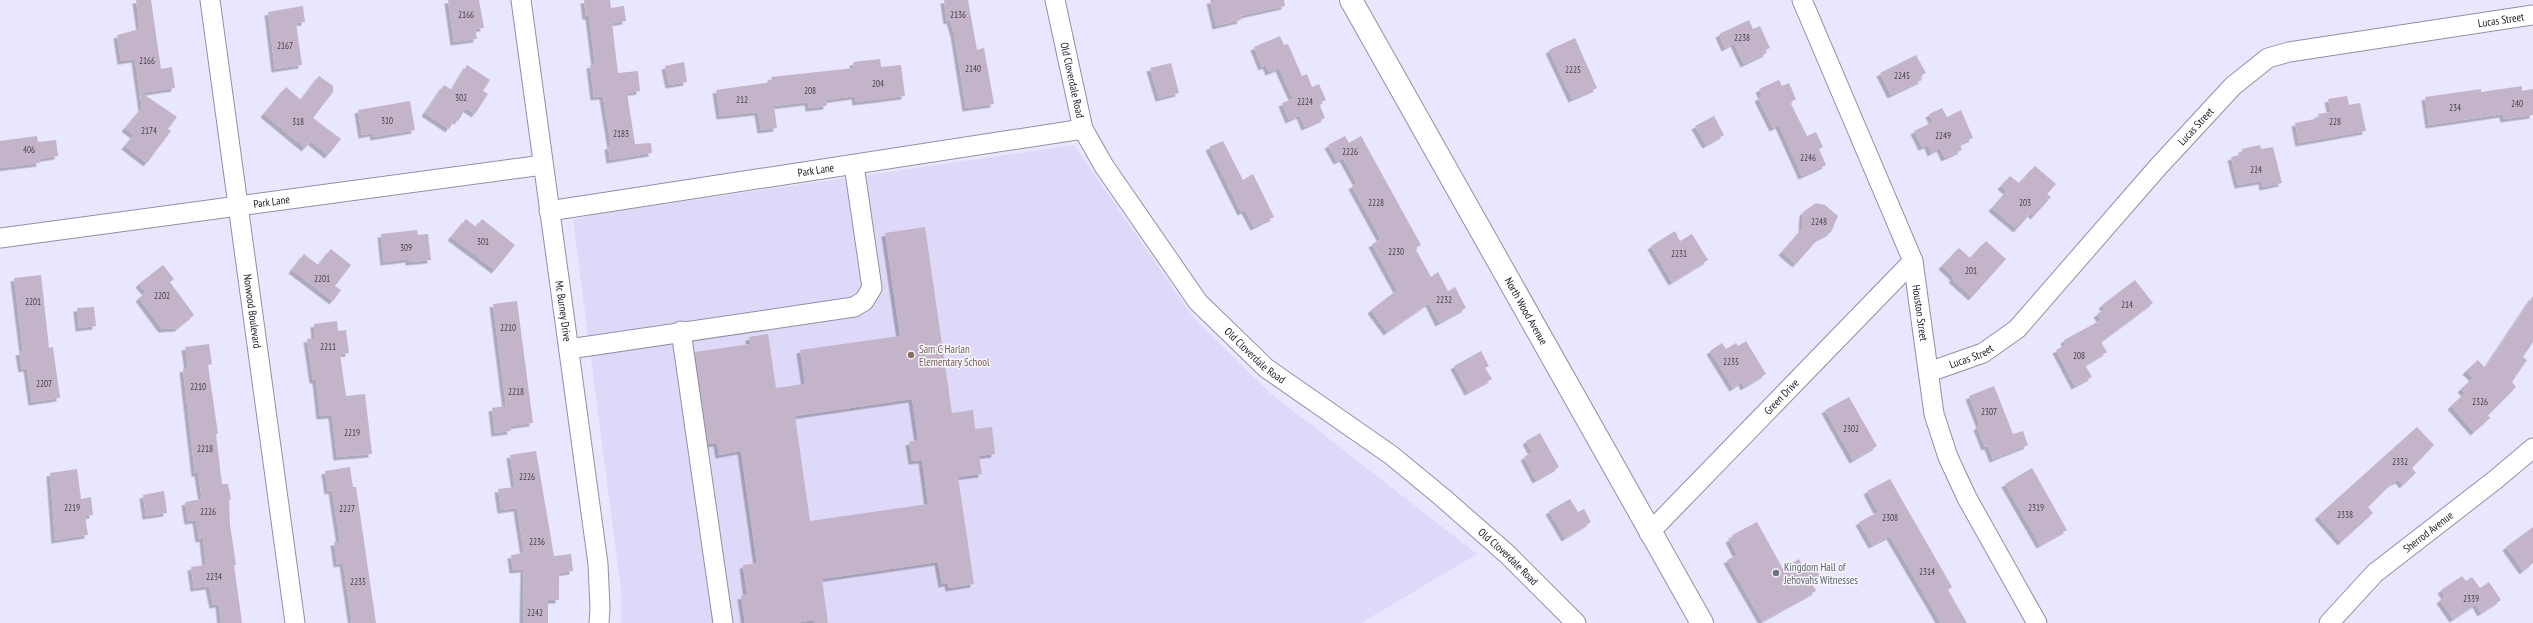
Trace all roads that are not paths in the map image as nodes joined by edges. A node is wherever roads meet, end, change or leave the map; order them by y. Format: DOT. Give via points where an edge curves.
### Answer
graph roads {
  1 [pos="210,0"];
  2 [pos="521,0"];
  3 [pos="1054,0"];
  4 [pos="1350,0"];
  5 [pos="1802,0"];
  6 [pos="2533,15"];
  7 [pos="1083,129"];
  8 [pos="543,165"];
  9 [pos="854,165"];
  10 [pos="238,205"];
  11 [pos="549,211"];
  12 [pos="0,238"];
  13 [pos="1913,261"];
  14 [pos="681,331"];
  15 [pos="569,349"];
  16 [pos="1929,372"];
  17 [pos="2533,448"];
  18 [pos="1649,533"];
  19 [pos="295,623"];
  20 [pos="599,623"];
  21 [pos="723,623"];
  22 [pos="1576,623"];
  23 [pos="1702,623"];
  24 [pos="2037,623"];
  25 [pos="2329,623"];
  1 -- 10 [label="street, Norwood Boulevard"];
  2 -- 8 [label="street, Mc Burney Drive"];
  3 -- 7 [label="street, Old Cloverdale Road"];
  4 -- 18 [label="main road, North Wood Avenue"];
  5 -- 13 [label="street, Houston Street"];
  6 -- 16 [label="street, Lucas Street" via="2289,52 2268,58 2233,86 2158,167 2017,329 1983,353"];
  7 -- 9 [label="street, Park Lane"];
  7 -- 22 [label="street, Old Cloverdale Road" via="1104,166 1198,302 1266,368 1391,456 1442,497 1507,554"];
  8 -- 10 [label="street, Park Lane"];
  8 -- 11 [label="street, Mc Burney Drive"];
  9 -- 11 [label="street, Park Lane"];
  9 -- 14 [label="street" via="872,288 864,301 854,307"];
  10 -- 12 [label="street, Park Lane"];
  10 -- 19 [label="street, Norwood Boulevard"];
  11 -- 15 [label="street, Mc Burney Drive"];
  13 -- 16 [label="street, Houston Street"];
  13 -- 18 [label="street, Green Drive"];
  14 -- 15 [label="street"];
  14 -- 21 [label="street"];
  15 -- 20 [label="street, Mc Burney Drive" via="598,564"];
  16 -- 24 [label="street, Houston Street" via="1934,414 1948,458"];
  17 -- 25 [label="street, Sherrod Avenue" via="2496,480 2375,573"];
  18 -- 23 [label="main road, North Wood Avenue"];
}
